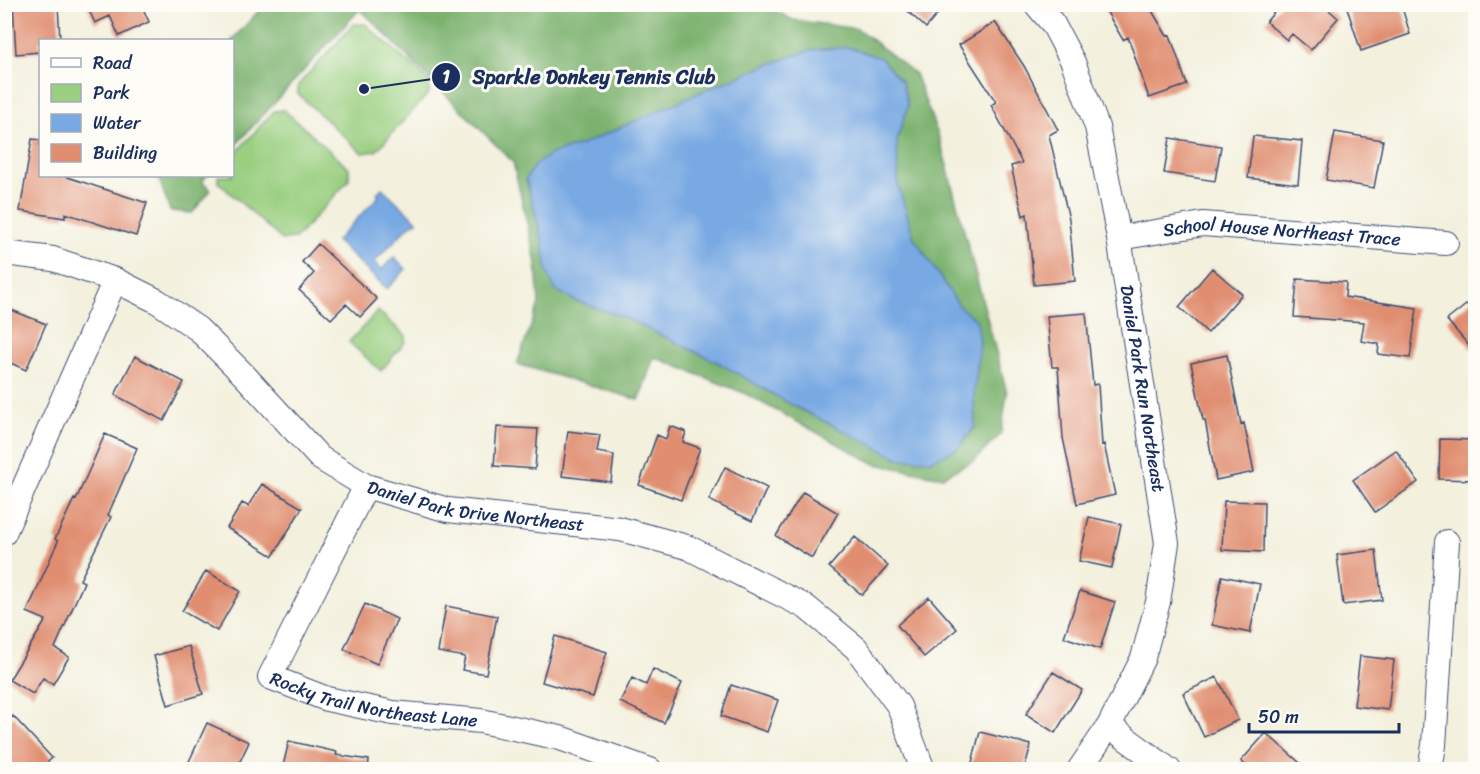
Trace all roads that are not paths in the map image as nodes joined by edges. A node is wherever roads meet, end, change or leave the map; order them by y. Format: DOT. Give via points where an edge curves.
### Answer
graph roads {
  1 [pos="1035,4"];
  2 [pos="1119,238"];
  3 [pos="1446,243"];
  4 [pos="4,253"];
  5 [pos="115,280"];
  6 [pos="366,486"];
  7 [pos="4,533"];
  8 [pos="1447,542"];
  9 [pos="1109,726"];
  10 [pos="650,770"];
  11 [pos="923,770"];
  12 [pos="1079,770"];
  13 [pos="1169,770"];
  14 [pos="1430,770"];
  1 -- 2 [label="street, Daniel Park Run Northeast" via="1053,24 1073,62 1093,116"];
  2 -- 3 [label="street, School House Northeast Trace" via="1203,224"];
  2 -- 9 [label="street, Daniel Park Run Northeast" via="1167,543 1158,602 1143,658"];
  4 -- 5 [label="street, Daniel Park Drive Northeast" via="53,259"];
  5 -- 6 [label="street, Daniel Park Drive Northeast" via="157,301 198,329 320,458"];
  5 -- 7 [label="street"];
  6 -- 10 [label="street, Rocky Trail Northeast Lane" via="270,677 327,699 393,713 480,721 560,738"];
  6 -- 11 [label="street, Daniel Park Drive Northeast" via="448,510 620,529 687,547 752,578 806,608 856,648 899,706"];
  8 -- 14 [label="street"];
  9 -- 12 [label="street, Daniel Park Run Northeast"];
  9 -- 13 [label="street"];
}
